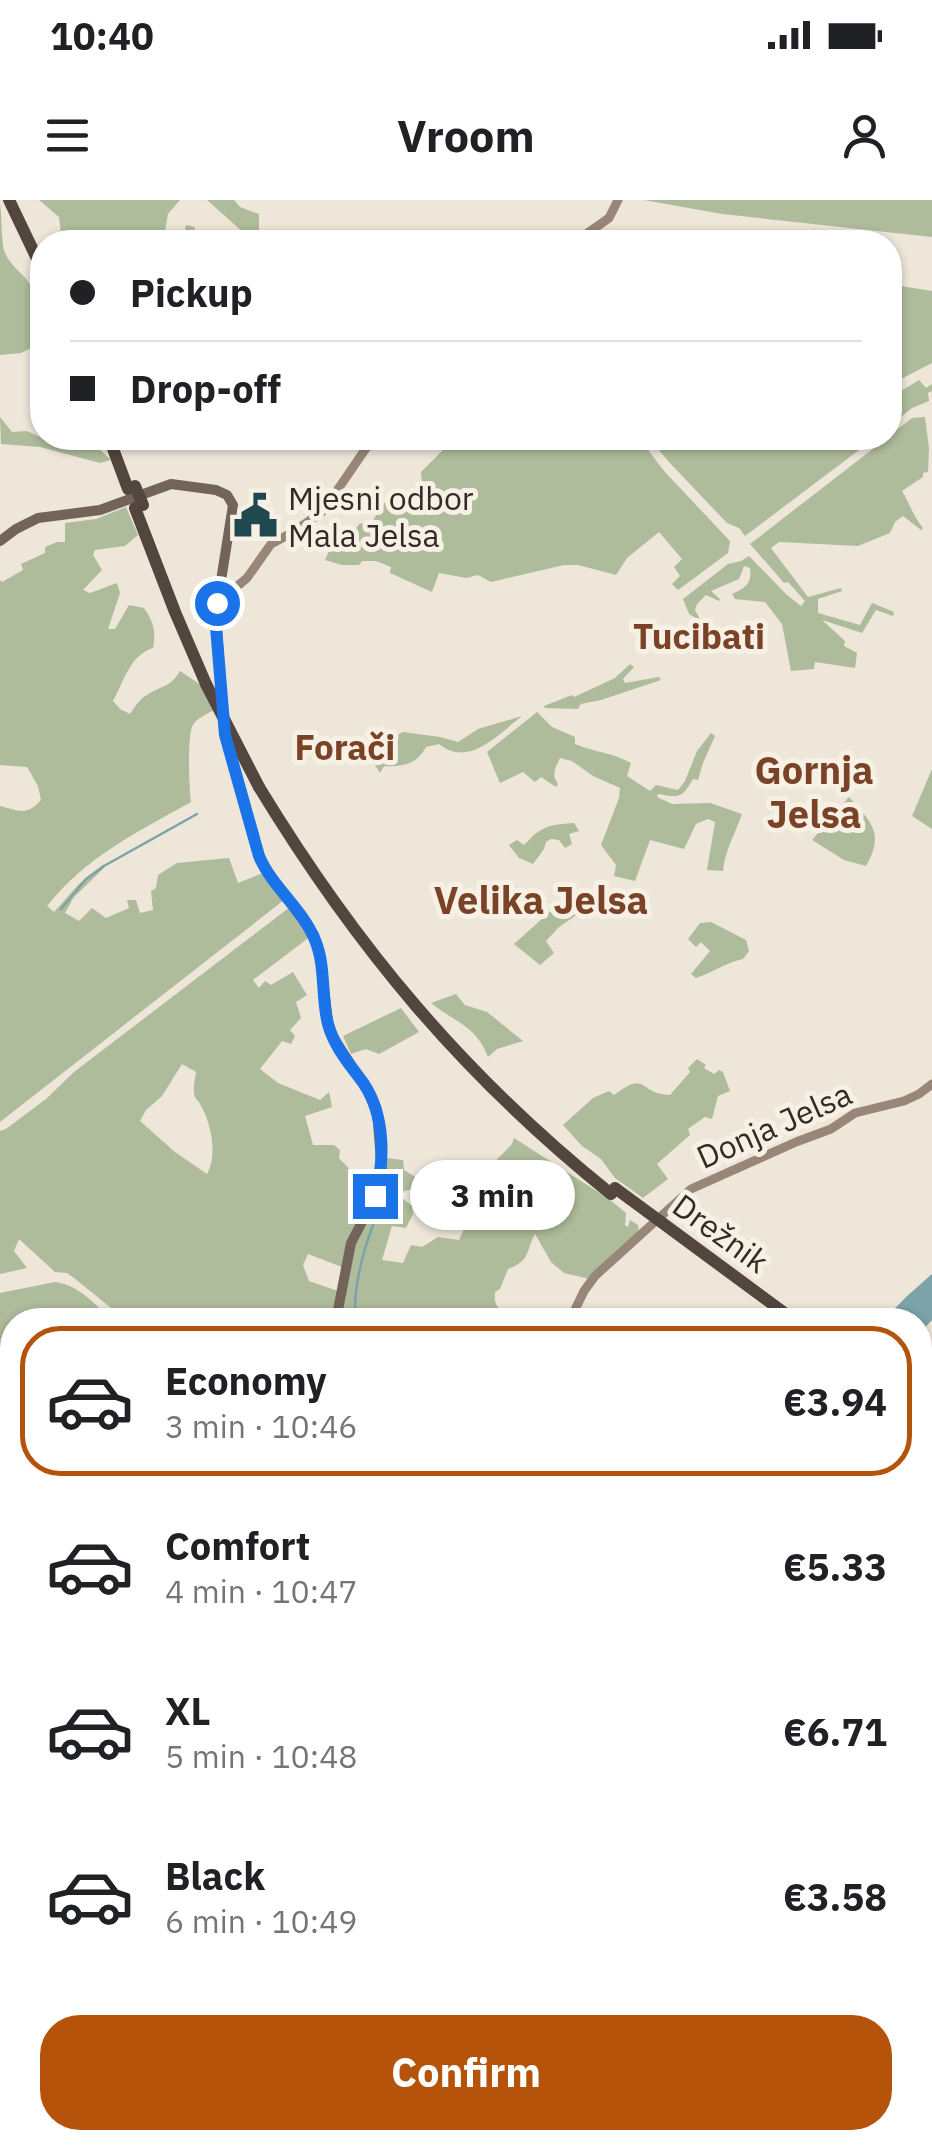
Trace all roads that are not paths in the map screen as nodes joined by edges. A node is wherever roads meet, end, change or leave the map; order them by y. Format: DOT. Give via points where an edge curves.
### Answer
graph roads {
  1 [pos="9,200"];
  2 [pos="17,200"];
  3 [pos="618,200"];
  4 [pos="32,230"];
  5 [pos="592,230"];
  6 [pos="30,244"];
  7 [pos="115,450"];
  8 [pos="121,450"];
  9 [pos="366,450"];
  10 [pos="132,488"];
  11 [pos="0,542"];
  12 [pos="217,603"];
  13 [pos="932,1084"];
  14 [pos="613,1191"];
  15 [pos="338,1308"];
  16 [pos="576,1308"];
  17 [pos="766,1308"];
  18 [pos="777,1308"];
  1 -- 6 [label="highway"];
  2 -- 4 [label="highway"];
  3 -- 5 [label="main road"];
  7 -- 10 [label="highway"];
  8 -- 10 [label="highway"];
  9 -- 12 [label="main road" via="323,511 271,544 247,578"];
  10 -- 14 [label="highway, bridge" via="175,612 209,682 297,849 338,909 424,1018 507,1104"];
  11 -- 12 [label="main road" via="38,518 100,510 170,484 216,490 234,510"];
  12 -- 15 [label="main road" via="225,735 256,847 314,935 333,1037 377,1110 382,1173 351,1243"];
  13 -- 16 [label="main road, Donja Jelsa" via="691,1189 595,1276"];
  14 -- 17 [label="highway, Drežnik, bridge"];
  14 -- 18 [label="highway, Drežnik, bridge"];
}
